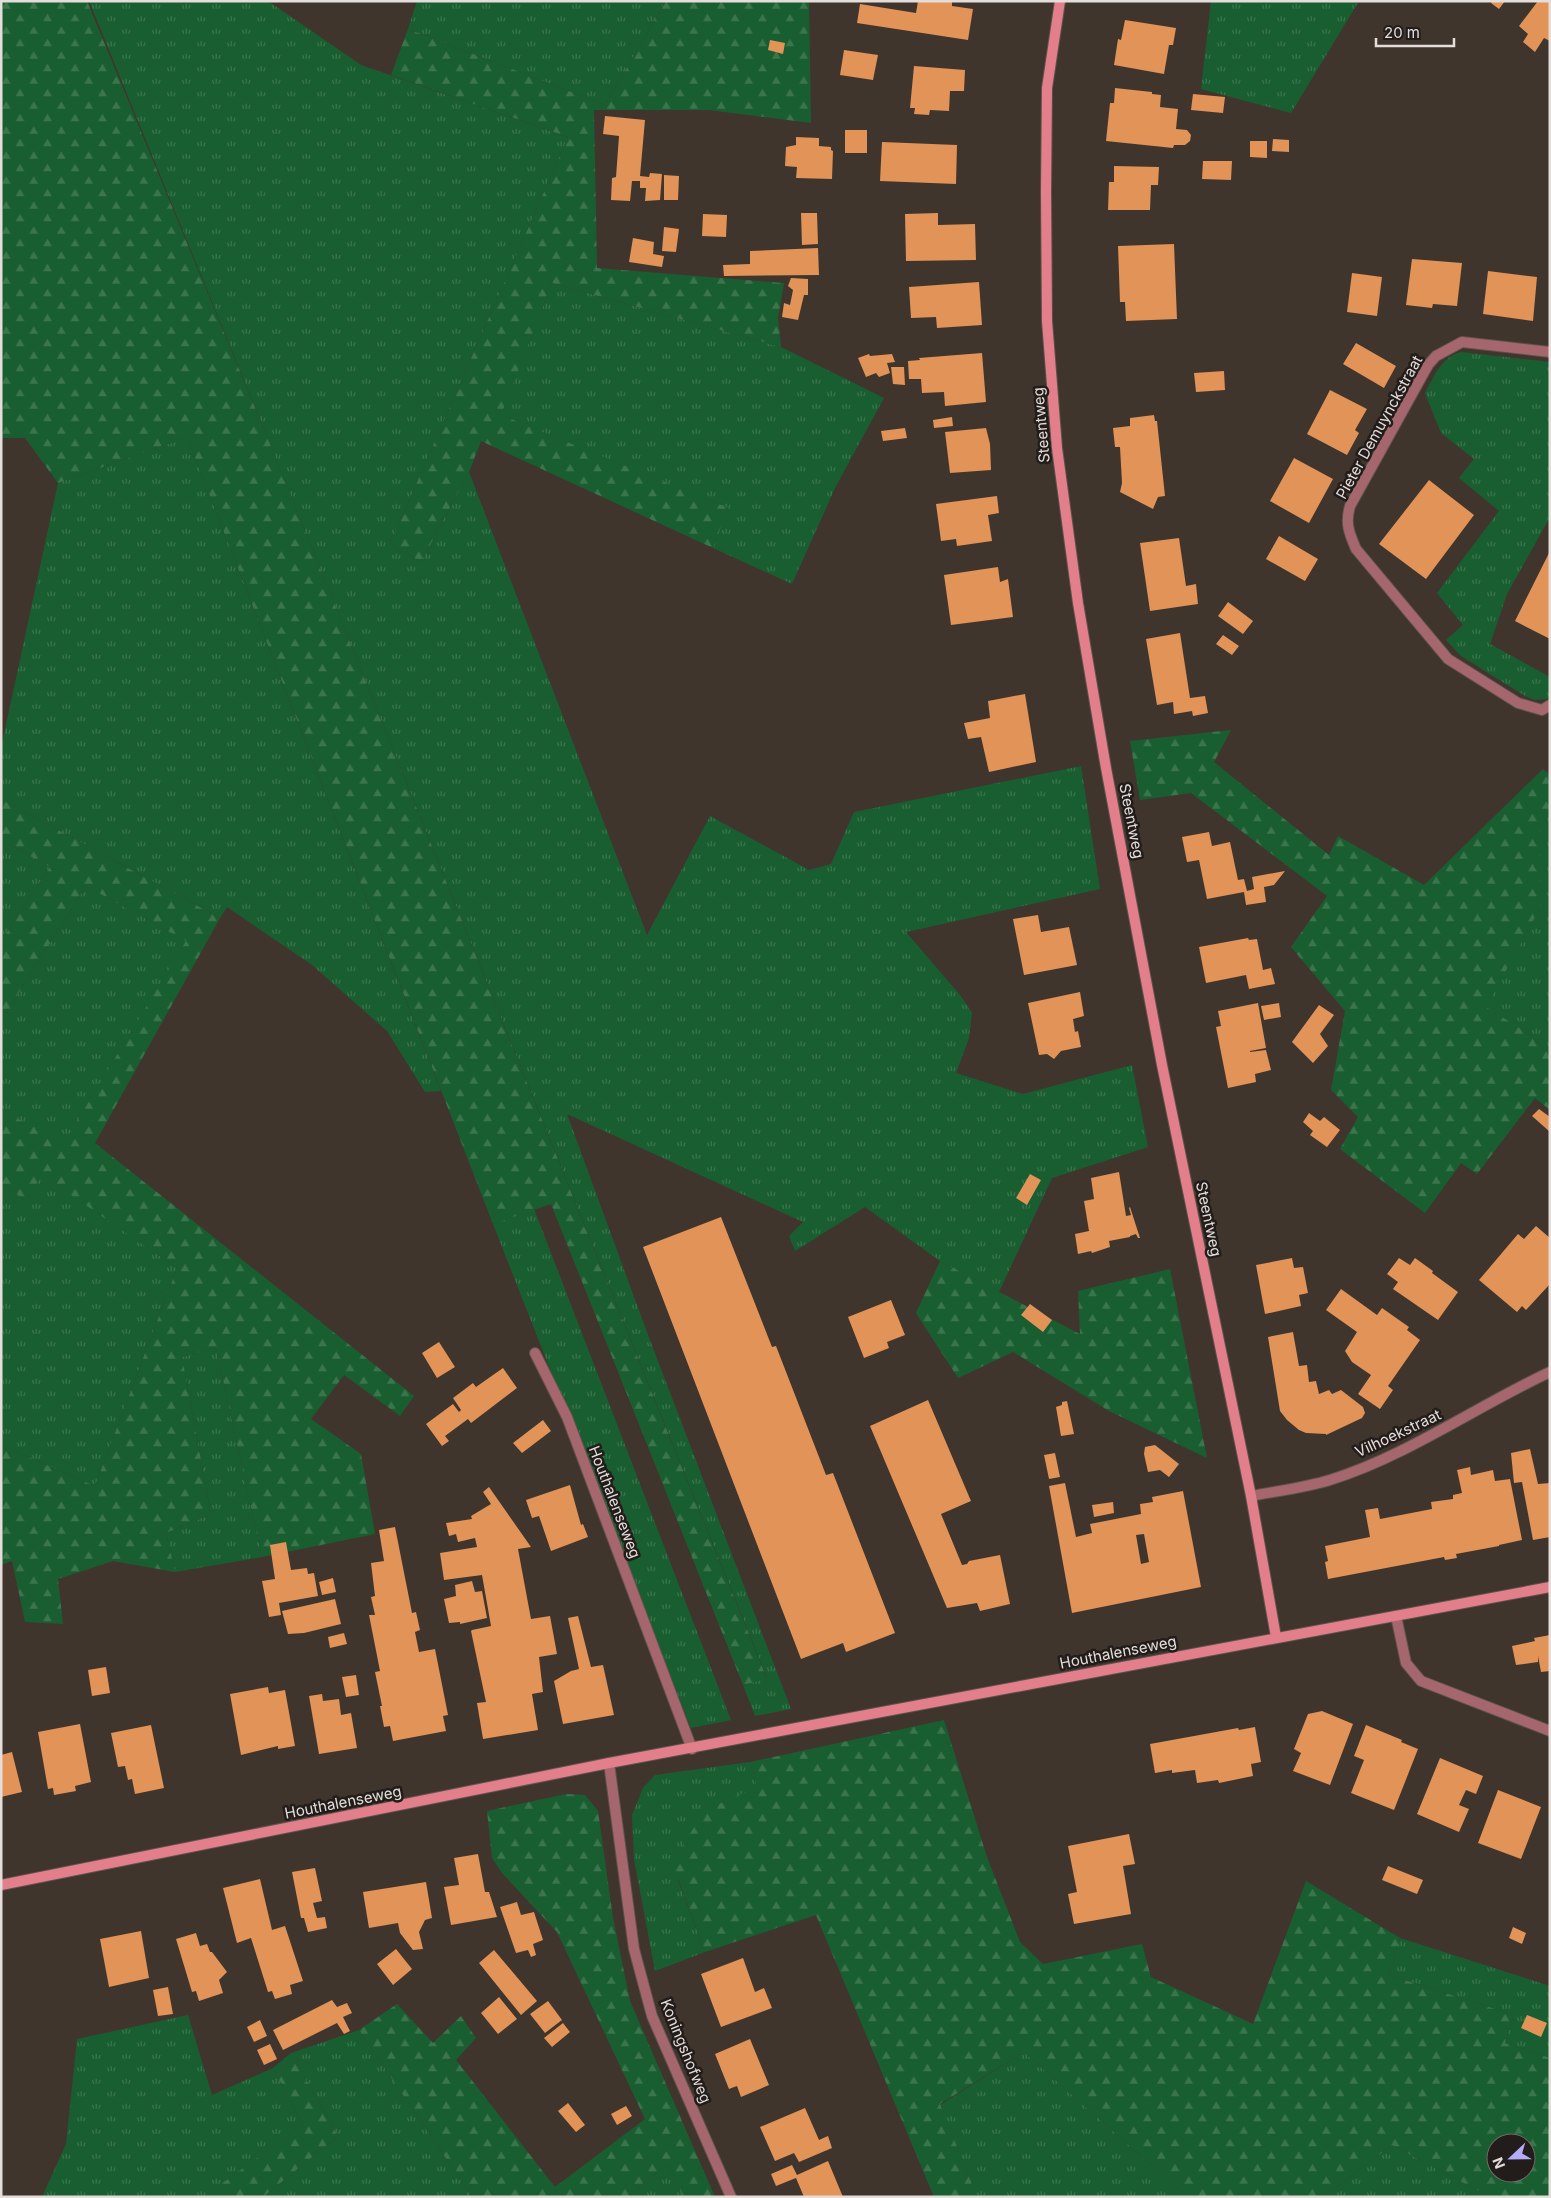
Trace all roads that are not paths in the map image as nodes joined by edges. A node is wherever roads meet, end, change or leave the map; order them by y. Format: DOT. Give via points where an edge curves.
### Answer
graph roads {
  1 [pos="1060,1"];
  2 [pos="1550,352"];
  3 [pos="1550,705"];
  4 [pos="535,1354"];
  5 [pos="1550,1372"];
  6 [pos="1251,1496"];
  7 [pos="1550,1586"];
  8 [pos="1396,1616"];
  9 [pos="1276,1638"];
  10 [pos="1550,1731"];
  11 [pos="692,1749"];
  12 [pos="609,1763"];
  13 [pos="1,1886"];
  14 [pos="731,2197"];
  1 -- 6 [label="street, Steentweg" via="1047,88 1046,192 1048,321 1057,448 1078,603 1108,777 1164,1075"];
  2 -- 3 [label="street, Pieter Demuynckstraat" via="1462,342 1436,356 1350,506 1346,520 1356,549 1448,659 1518,703 1542,710"];
  4 -- 11 [label="street, Houthalenseweg" via="567,1417"];
  5 -- 6 [label="street, Vilhoekstraat" via="1398,1452 1329,1480"];
  6 -- 9 [label="street, Steentweg"];
  7 -- 8 [label="street, Houthalenseweg"];
  8 -- 9 [label="street, Houthalenseweg"];
  8 -- 10 [label="street" via="1406,1663 1421,1681"];
  9 -- 11 [label="street, Houthalenseweg"];
  11 -- 12 [label="street, Houthalenseweg"];
  12 -- 13 [label="street, Houthalenseweg"];
  12 -- 14 [label="street, Koningshofweg" via="634,1949 650,2006"];
}
